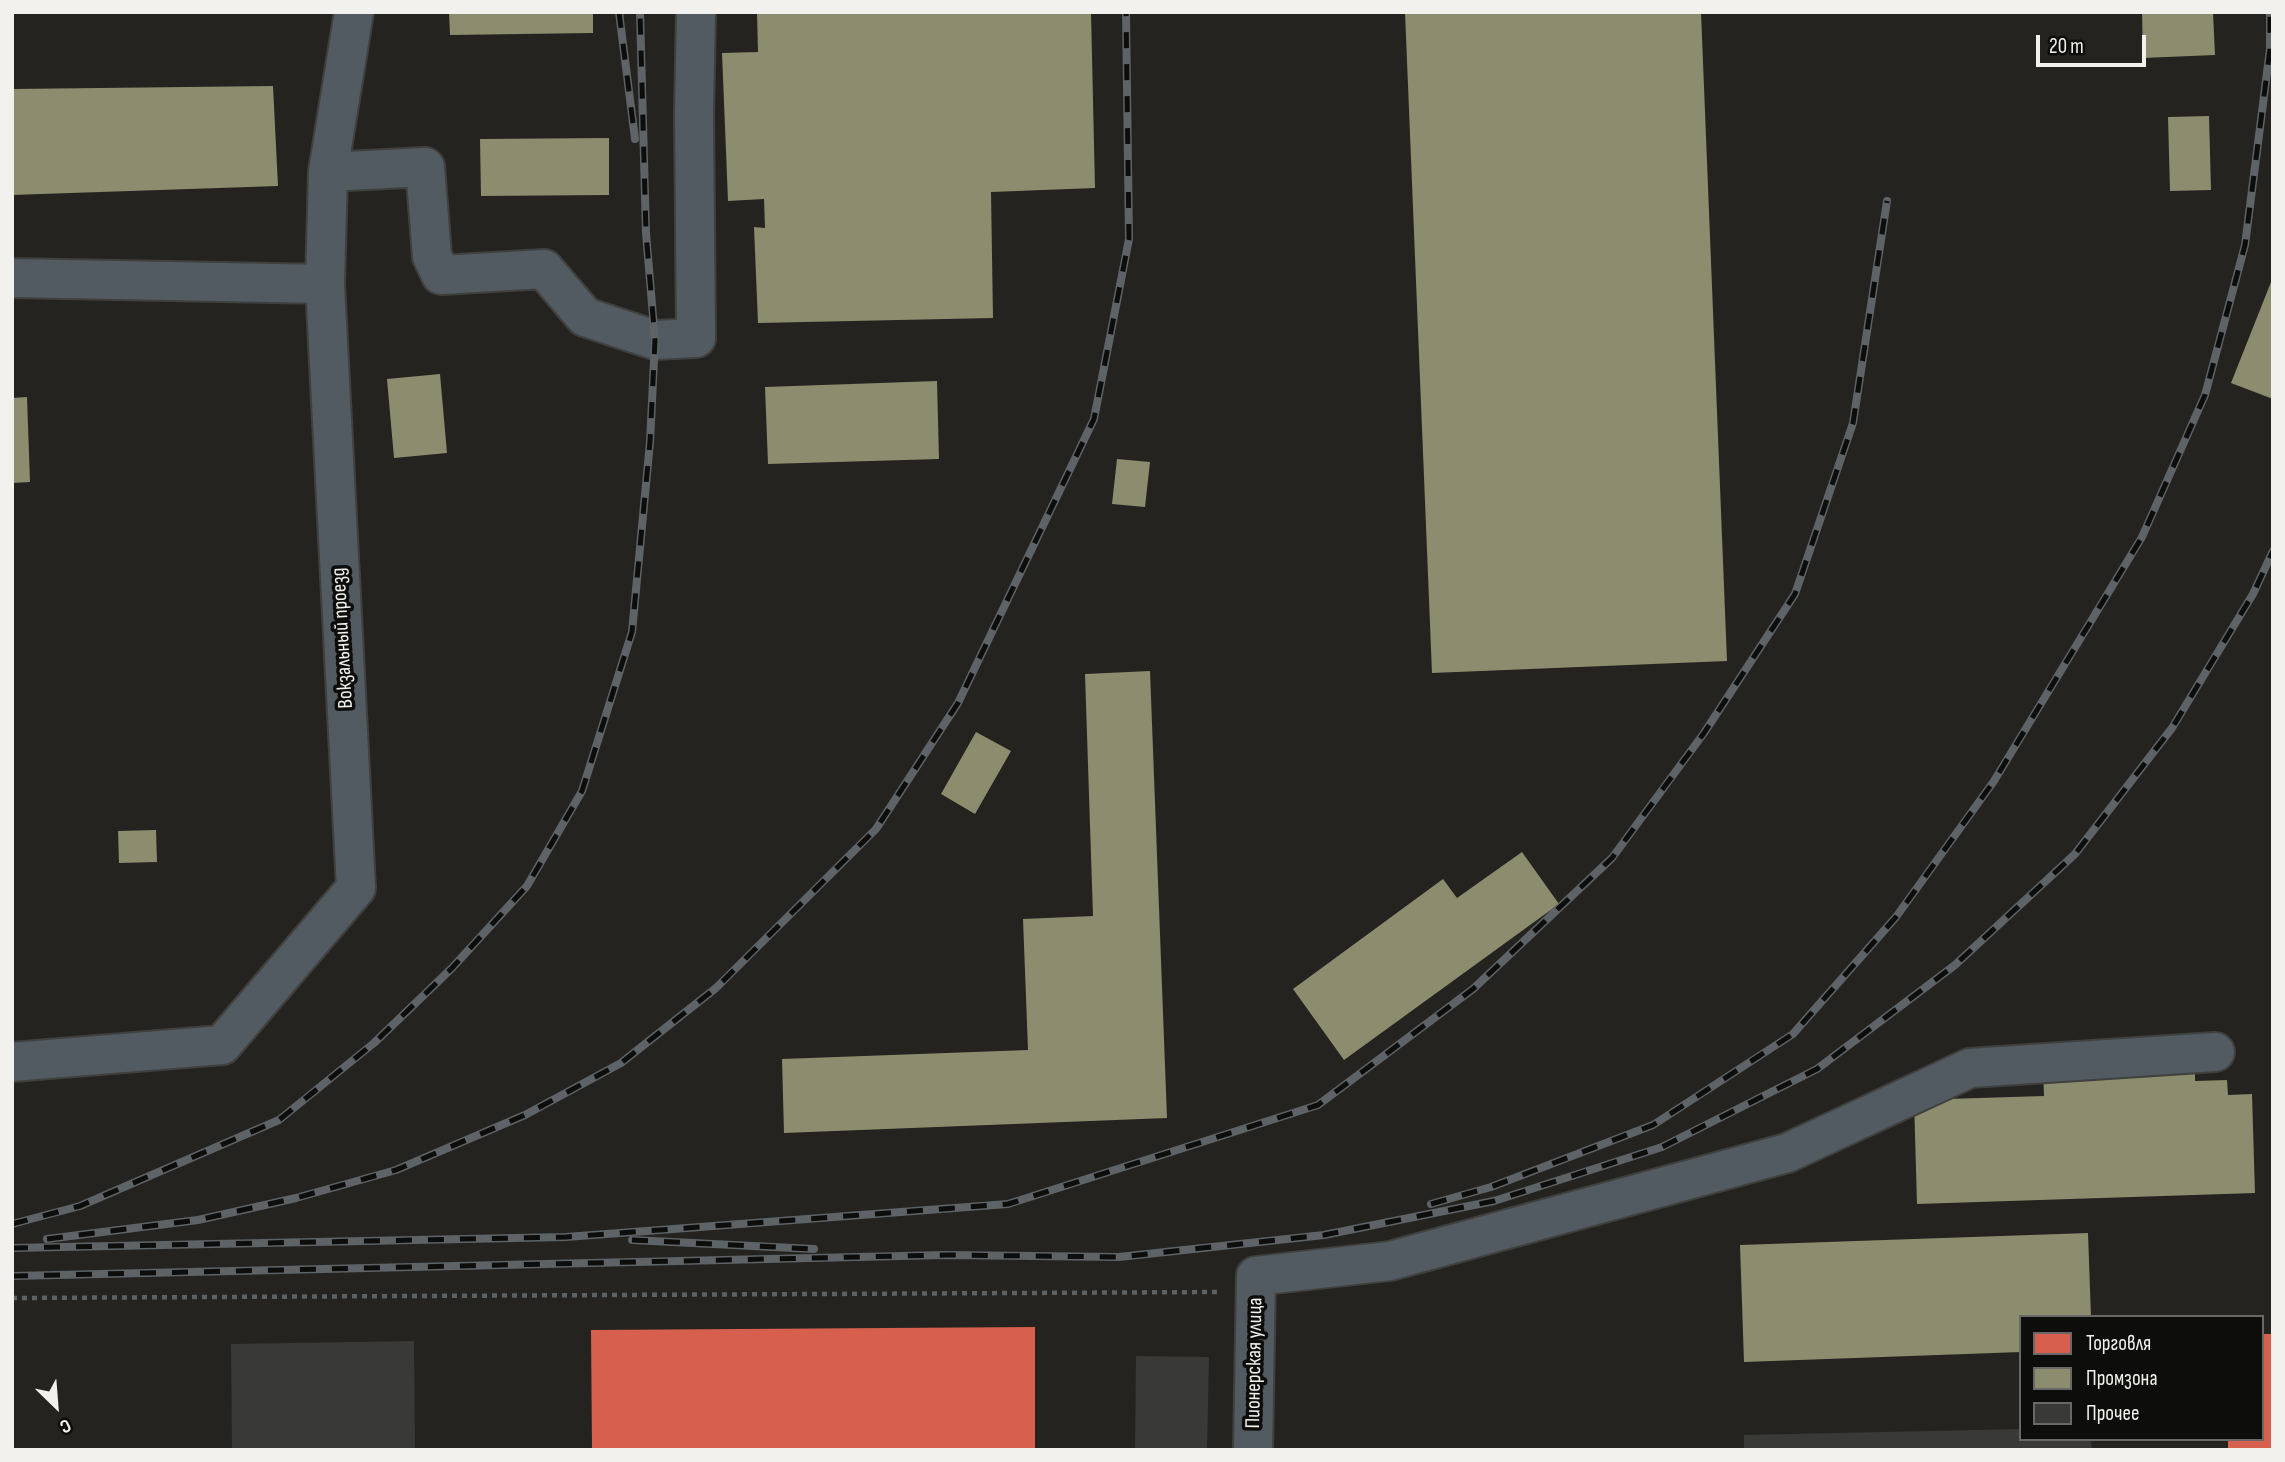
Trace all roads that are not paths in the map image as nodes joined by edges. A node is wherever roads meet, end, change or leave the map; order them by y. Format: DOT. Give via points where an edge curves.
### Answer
graph roads {
  1 [pos="354,12"];
  2 [pos="696,12"];
  3 [pos="328,172"];
  4 [pos="12,278"];
  5 [pos="325,284"];
  6 [pos="2215,1052"];
  7 [pos="12,1062"];
  8 [pos="1253,1450"];
  1 -- 3 [label="street, Вокзальный проезд"];
  2 -- 3 [label="street" via="696,338 655,341 585,317 544,269 441,275 432,256 425,167"];
  3 -- 5 [label="street, Вокзальный проезд"];
  4 -- 5 [label="street"];
  5 -- 7 [label="street, Вокзальный проезд" via="356,888 222,1045"];
  6 -- 8 [label="street, Пионерская улица" via="1970,1068 1787,1153 1390,1261 1256,1284"];
}
